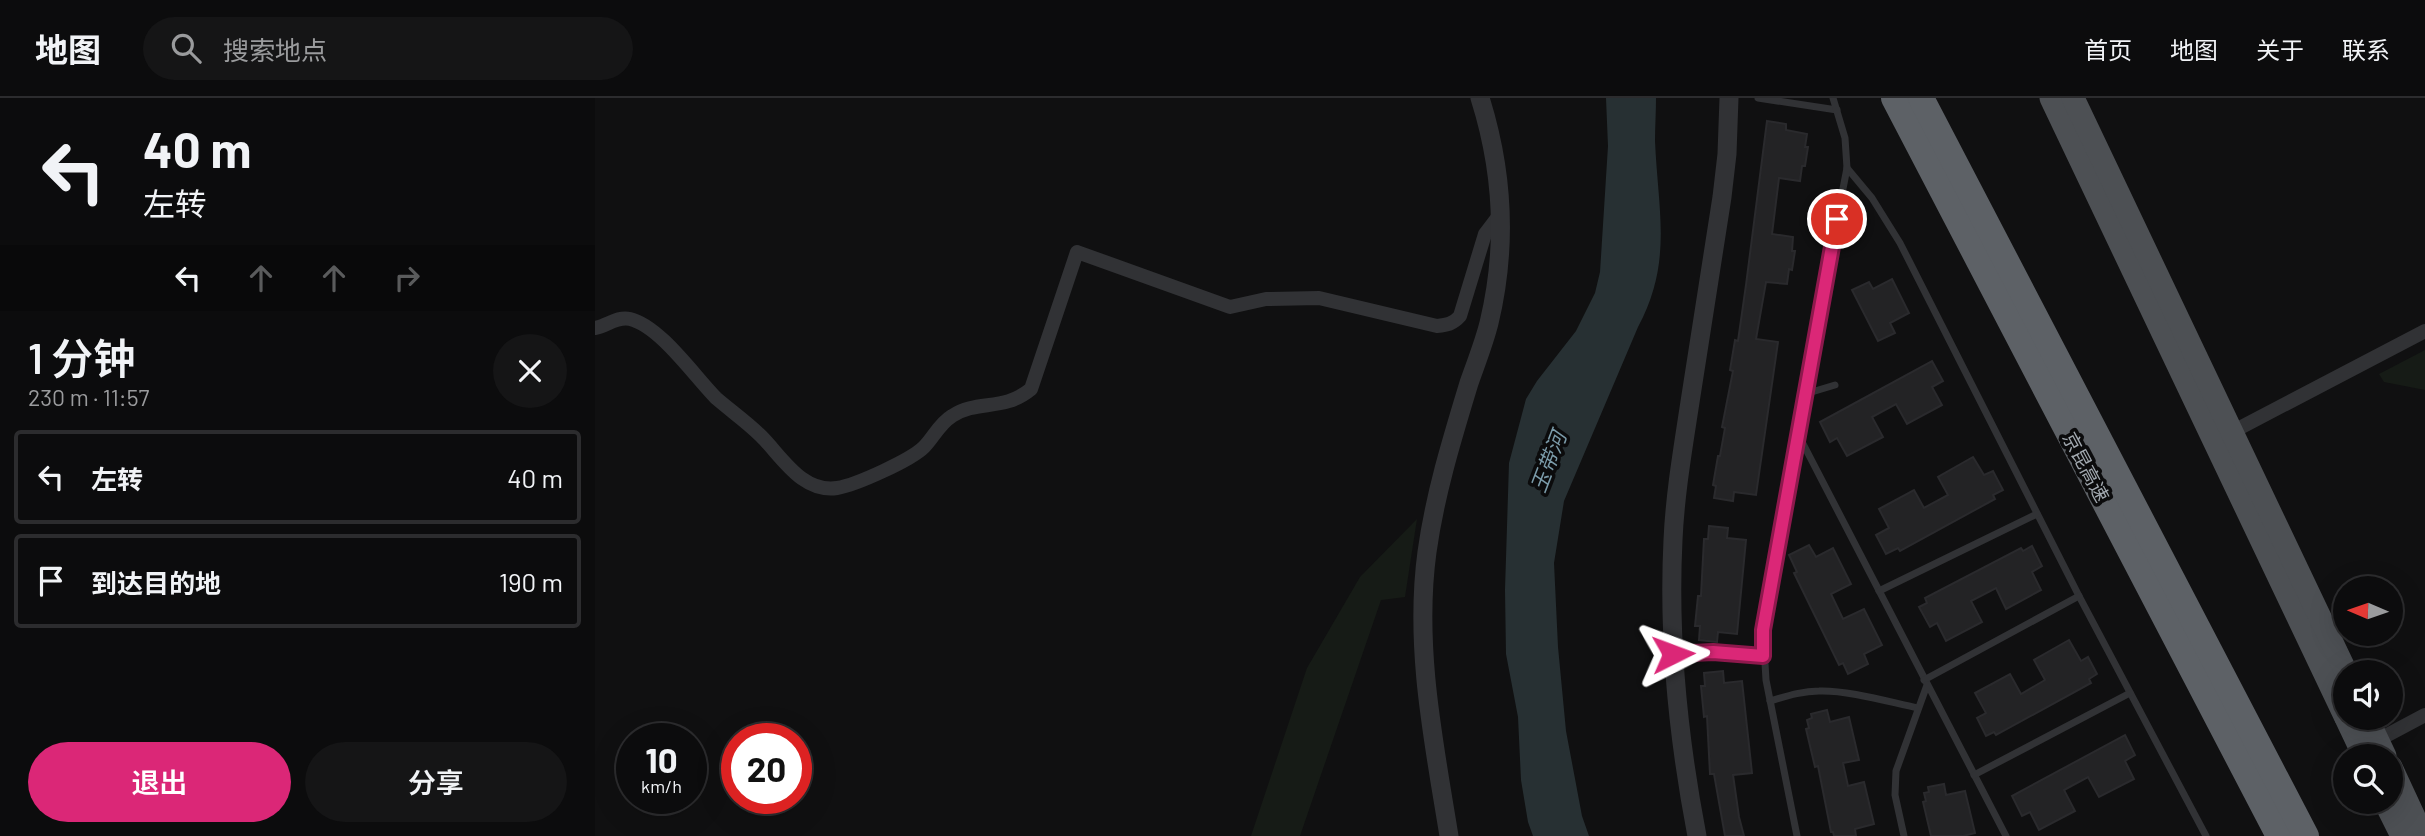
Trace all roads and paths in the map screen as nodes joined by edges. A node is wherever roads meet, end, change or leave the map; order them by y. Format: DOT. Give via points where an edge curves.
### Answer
graph roads {
  1 [pos="1480,98"];
  2 [pos="1729,98"];
  3 [pos="1758,98"];
  4 [pos="1833,98"];
  5 [pos="1893,98"];
  6 [pos="1921,98"];
  7 [pos="2051,98"];
  8 [pos="2073,98"];
  9 [pos="1837,110"];
  10 [pos="1847,168"];
  11 [pos="1501,213"];
  12 [pos="595,328"];
  13 [pos="2425,331"];
  14 [pos="1835,385"];
  15 [pos="1805,394"];
  16 [pos="2232,432"];
  17 [pos="1798,434"];
  18 [pos="2037,514"];
  19 [pos="1879,591"];
  20 [pos="2079,596"];
  21 [pos="1673,654"];
  22 [pos="1763,656"];
  23 [pos="2340,660"];
  24 [pos="1926,682"];
  25 [pos="2333,692"];
  26 [pos="2130,693"];
  27 [pos="1770,701"];
  28 [pos="1918,708"];
  29 [pos="2425,715"];
  30 [pos="2357,730"];
  31 [pos="2370,744"];
  32 [pos="2386,744"];
  33 [pos="1974,775"];
  34 [pos="2403,793"];
  35 [pos="2391,814"];
  36 [pos="1449,836"];
  37 [pos="1697,836"];
  38 [pos="1797,836"];
  39 [pos="1904,836"];
  40 [pos="2007,836"];
  41 [pos="2206,836"];
  42 [pos="2279,836"];
  43 [pos="2306,836"];
  44 [pos="2402,836"];
  45 [pos="2423,836"];
  1 -- 11 [label="street" via="1494,155"];
  2 -- 21 [label="street" via="1722,197 1675,506"];
  3 -- 9 [label="lane"];
  4 -- 9 [label="lane"];
  5 -- 42 [label="highway, 京昆高速"];
  6 -- 43 [label="highway, 京昆高速"];
  7 -- 25 [label="main road"];
  8 -- 16 [label="main road"];
  9 -- 10 [label="lane"];
  10 -- 15 [label="lane"];
  10 -- 18 [label="lane" via="1901,243"];
  11 -- 12 [label="street" via="1485,234 1460,316 1453,323 1437,326 1319,298 1266,299 1230,307 1077,252 1031,389 1007,404 955,414 911,458 838,488 795,474 665,342 639,322 622,319"];
  11 -- 36 [label="street" via="1488,324 1439,487 1426,555 1422,630"];
  13 -- 16 [label="street"];
  14 -- 15 [label="lane"];
  15 -- 17 [label="lane"];
  16 -- 23 [label="main road"];
  17 -- 19 [label="lane"];
  17 -- 22 [label="lane" via="1763,630"];
  18 -- 19 [label="lane"];
  18 -- 20 [label="lane"];
  19 -- 24 [label="lane"];
  20 -- 24 [label="lane"];
  20 -- 26 [label="lane"];
  21 -- 22 [label="lane"];
  21 -- 37 [label="street"];
  22 -- 27 [label="lane"];
  24 -- 28 [label="lane"];
  24 -- 33 [label="lane"];
  26 -- 33 [label="lane"];
  26 -- 41 [label="lane"];
  27 -- 28 [label="lane" via="1822,690"];
  27 -- 38 [label="lane"];
  28 -- 39 [label="lane" via="1896,771 1895,795"];
  29 -- 32 [label="street"];
  30 -- 31 [label="main road"];
  33 -- 40 [label="lane"];
  34 -- 45 [label="main road"];
  35 -- 44 [label="main road"];
}
